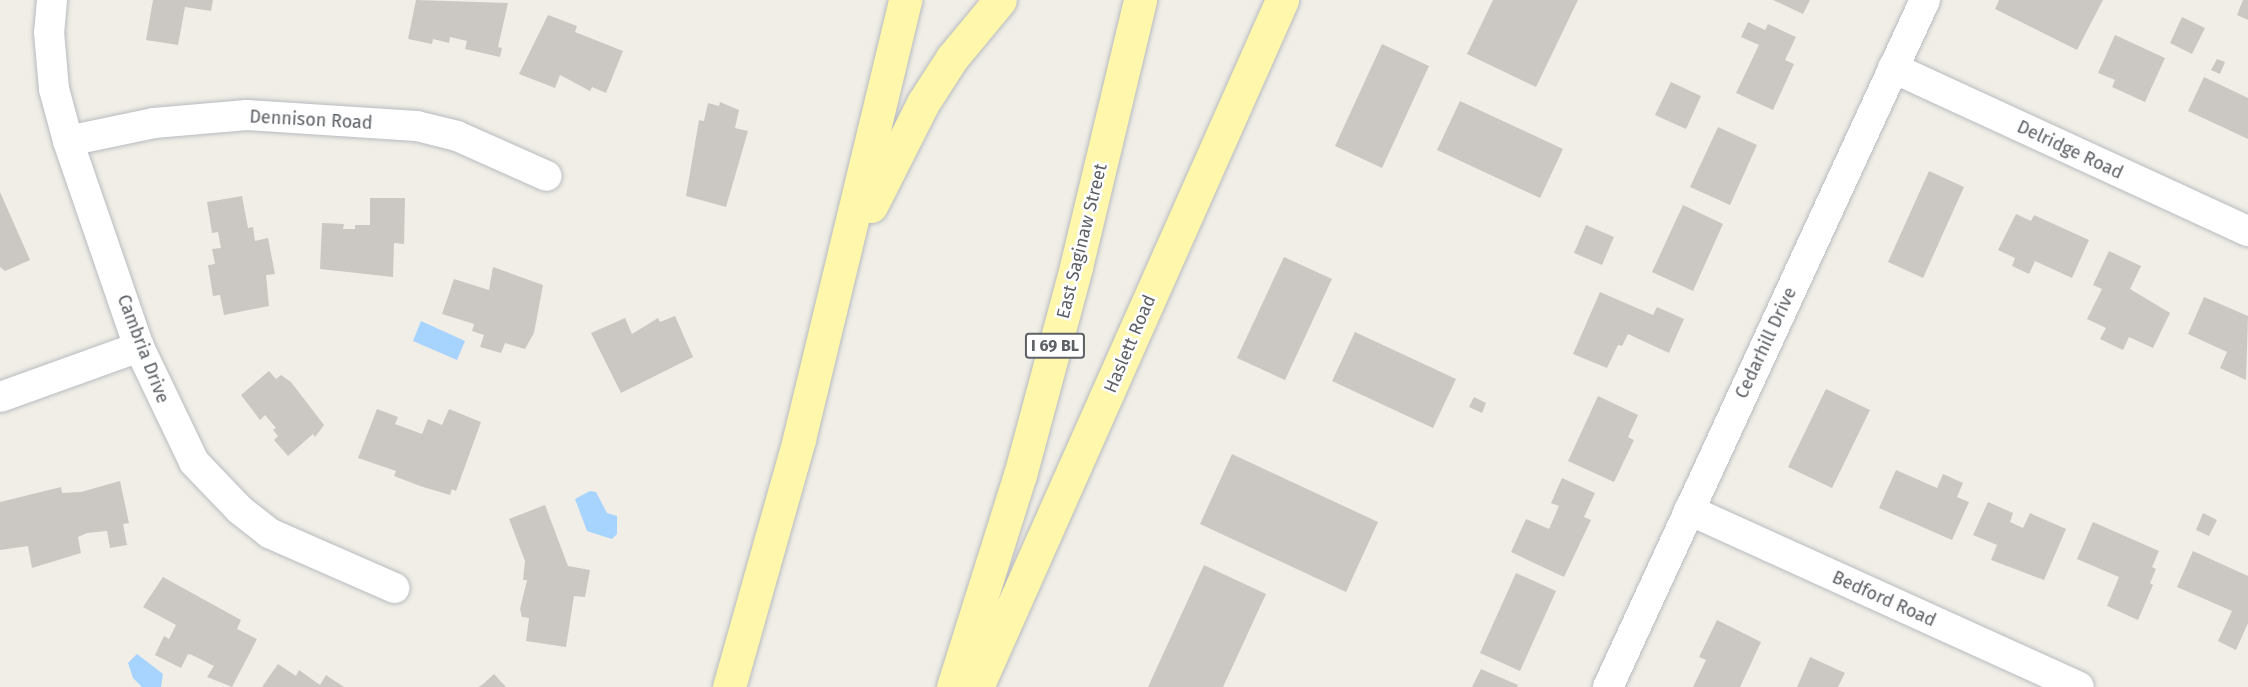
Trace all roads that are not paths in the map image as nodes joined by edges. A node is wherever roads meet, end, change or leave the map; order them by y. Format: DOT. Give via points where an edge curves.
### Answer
graph roads {
  1 [pos="52,0"];
  2 [pos="905,0"];
  3 [pos="1000,0"];
  4 [pos="1140,0"];
  5 [pos="1282,0"];
  6 [pos="1925,0"];
  7 [pos="1893,68"];
  8 [pos="68,141"];
  9 [pos="546,176"];
  10 [pos="2248,231"];
  11 [pos="836,292"];
  12 [pos="139,347"];
  13 [pos="0,397"];
  14 [pos="1689,510"];
  15 [pos="394,588"];
  16 [pos="729,687"];
  17 [pos="953,687"];
  18 [pos="977,687"];
  19 [pos="1608,687"];
  20 [pos="2079,687"];
  1 -- 8 [label="street, Cambria Drive" via="49,32 54,89"];
  2 -- 11 [label="main road"];
  3 -- 11 [label="main road" via="952,58 923,103 878,187"];
  4 -- 17 [label="main road, East Saginaw Street / I 69 BL" via="1076,267 1020,475"];
  5 -- 18 [label="main road, Haslett Road"];
  6 -- 7 [label="street, Cedarhill Drive"];
  7 -- 10 [label="street, Delridge Road"];
  7 -- 14 [label="street, Cedarhill Drive"];
  8 -- 9 [label="street, Dennison Road" via="154,123 247,115 417,126 457,136"];
  8 -- 12 [label="street, Cambria Drive"];
  11 -- 16 [label="main road"];
  12 -- 13 [label="street"];
  12 -- 15 [label="street, Cambria Drive" via="194,462 240,510 289,543"];
  14 -- 19 [label="street, Cedarhill Drive"];
  14 -- 20 [label="street, Bedford Road"];
}
